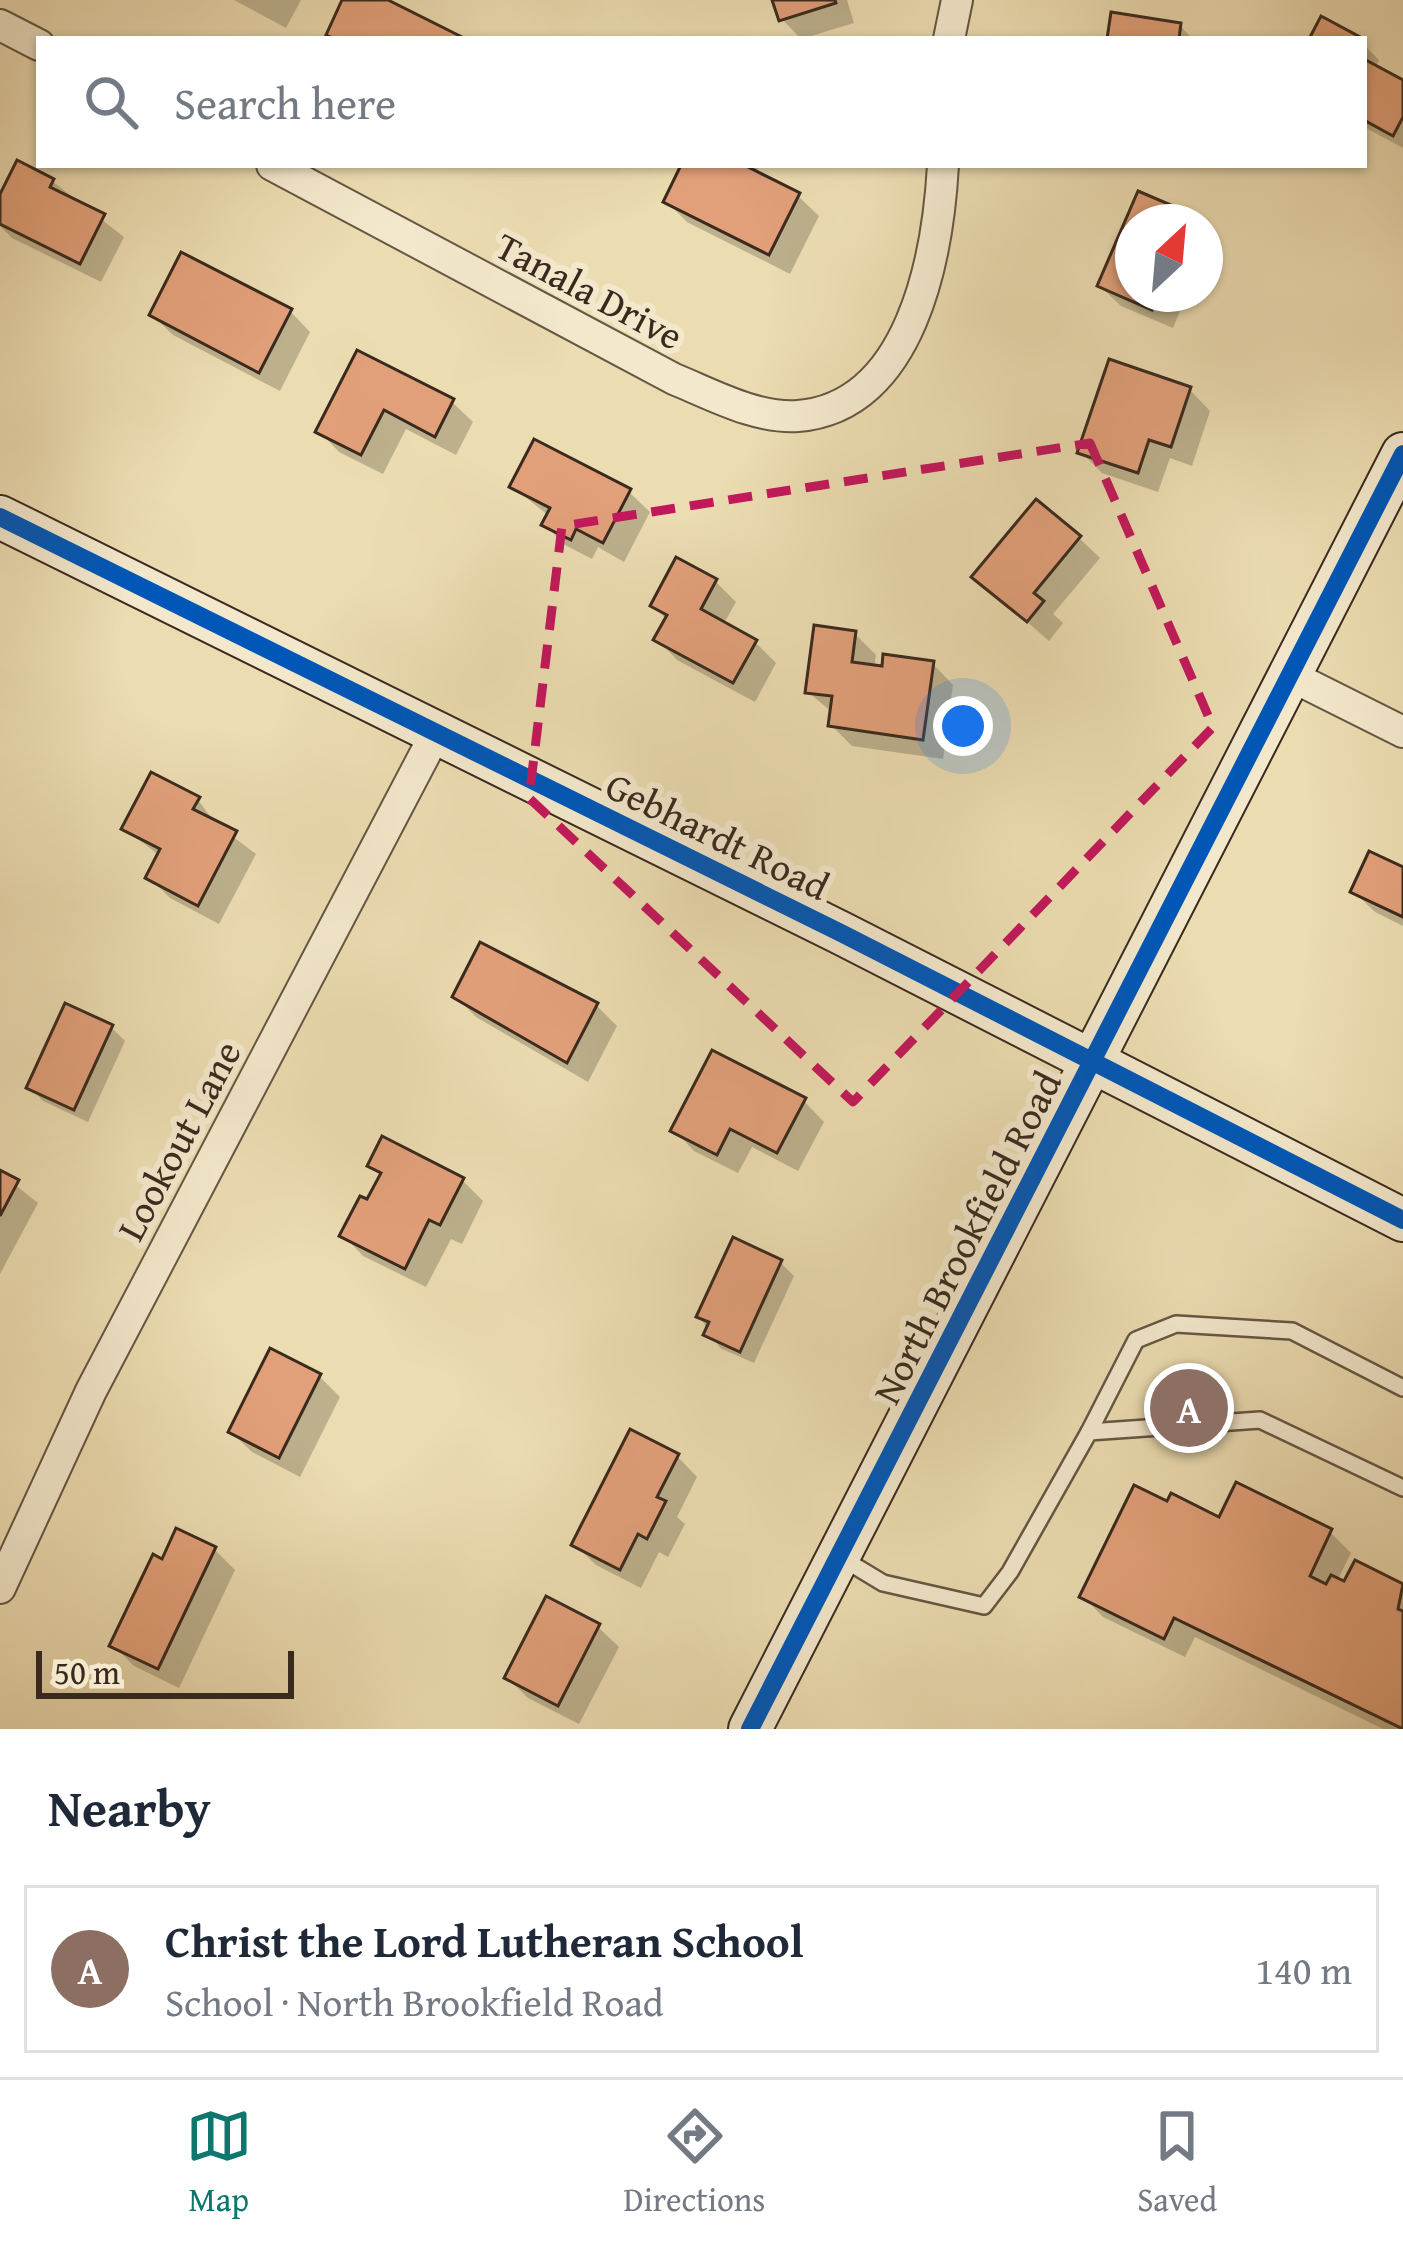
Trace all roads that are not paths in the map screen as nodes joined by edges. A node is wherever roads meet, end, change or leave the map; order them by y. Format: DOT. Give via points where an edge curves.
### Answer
graph roads {
  1 [pos="957,0"];
  2 [pos="0,26"];
  3 [pos="951,36"];
  4 [pos="36,44"];
  5 [pos="278,168"];
  6 [pos="943,168"];
  7 [pos="1403,454"];
  8 [pos="0,517"];
  9 [pos="1288,675"];
  10 [pos="1403,732"];
  11 [pos="436,733"];
  12 [pos="1091,1060"];
  13 [pos="1403,1220"];
  14 [pos="1403,1388"];
  15 [pos="1089,1432"];
  16 [pos="1403,1488"];
  17 [pos="840,1557"];
  18 [pos="0,1588"];
  19 [pos="750,1729"];
  1 -- 3 [label="street"];
  2 -- 4 [label="street"];
  5 -- 6 [label="street, Tanala Drive" via="674,379 731,403 794,416 829,410 878,374 901,341 934,249"];
  7 -- 9 [label="street, North Brookfield Road"];
  8 -- 11 [label="street, Gebhardt Road"];
  9 -- 10 [label="street"];
  9 -- 12 [label="street, North Brookfield Road"];
  11 -- 12 [label="street, Gebhardt Road"];
  11 -- 18 [label="street, Lookout Lane" via="91,1391"];
  12 -- 13 [label="street, Gebhardt Road"];
  12 -- 17 [label="street, North Brookfield Road"];
  14 -- 15 [label="lane" via="1292,1330 1176,1324 1136,1340"];
  15 -- 16 [label="lane" via="1260,1420"];
  15 -- 17 [label="lane" via="984,1606 883,1583"];
  17 -- 19 [label="street, North Brookfield Road"];
}
